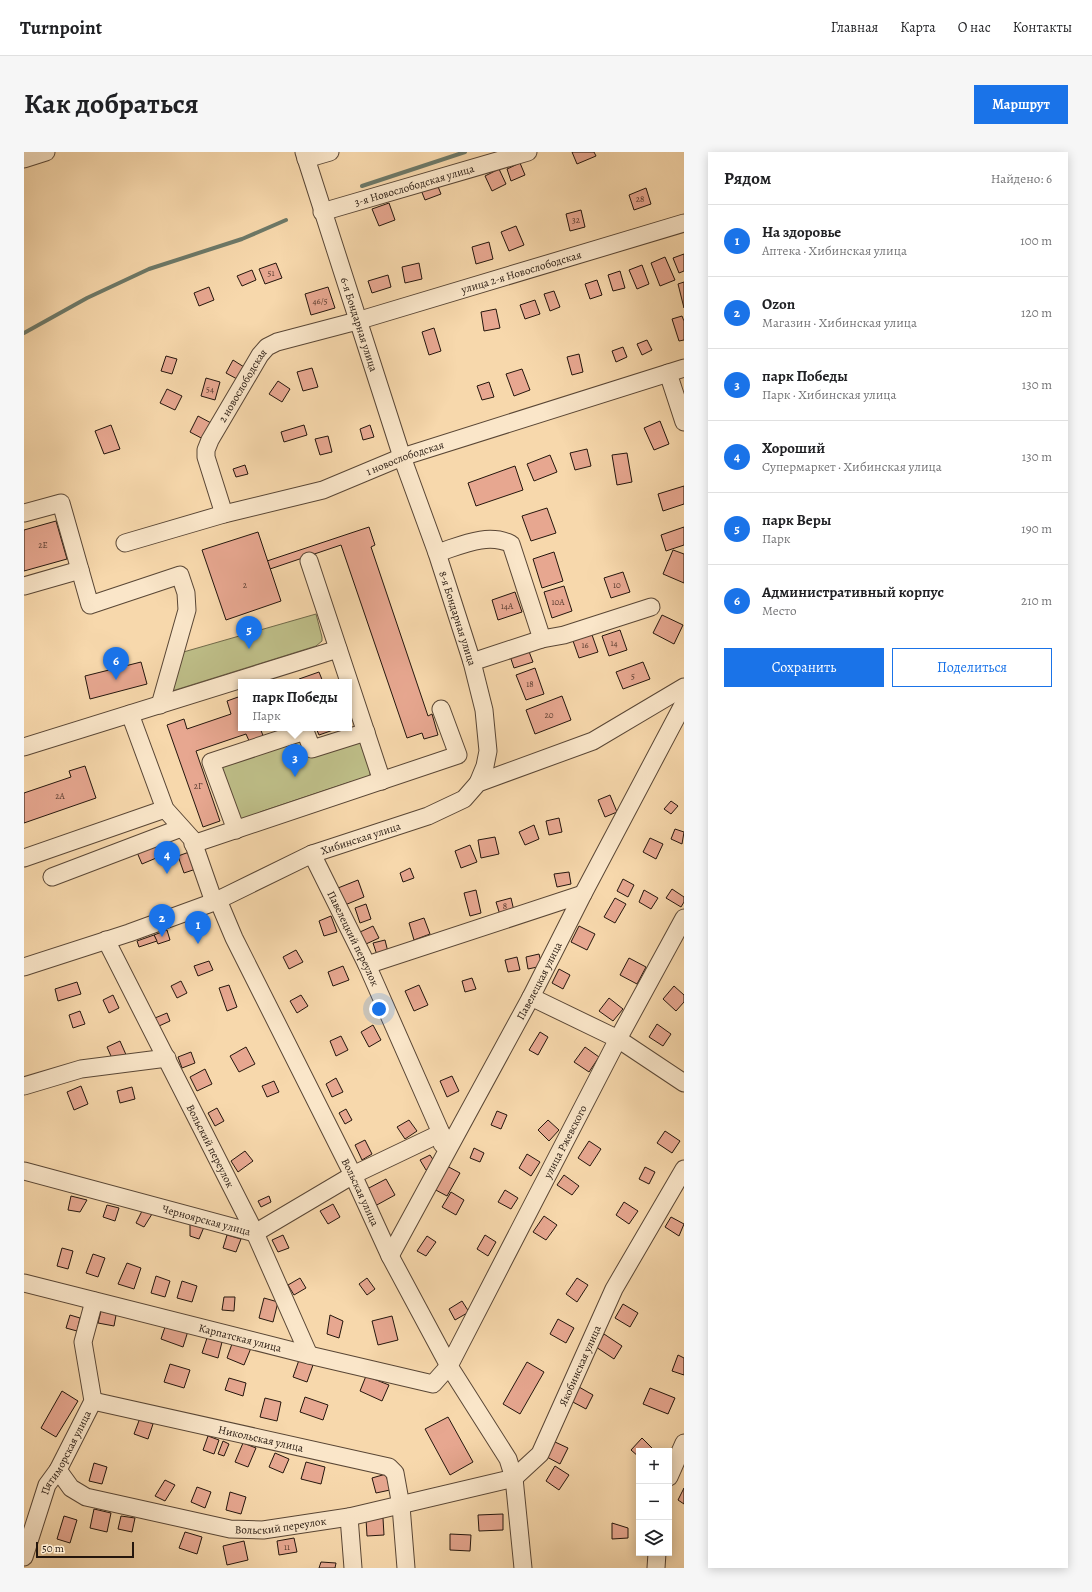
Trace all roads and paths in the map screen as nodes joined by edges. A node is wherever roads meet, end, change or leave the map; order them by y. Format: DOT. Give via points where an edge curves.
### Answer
graph roads {
  1 [pos="46,152"];
  2 [pos="330,152"];
  3 [pos="528,152"];
  4 [pos="305,156"];
  5 [pos="24,159"];
  6 [pos="322,212"];
  7 [pos="684,222"];
  8 [pos="357,321"];
  9 [pos="676,370"];
  10 [pos="684,422"];
  11 [pos="402,457"];
  12 [pos="24,513"];
  13 [pos="224,514"];
  14 [pos="125,543"];
  15 [pos="437,553"];
  16 [pos="309,561"];
  17 [pos="80,570"];
  18 [pos="24,586"];
  19 [pos="651,607"];
  20 [pos="542,639"];
  21 [pos="338,649"];
  22 [pos="472,662"];
  23 [pos="243,679"];
  24 [pos="348,679"];
  25 [pos="238,680"];
  26 [pos="684,686"];
  27 [pos="352,690"];
  28 [pos="684,703"];
  29 [pos="160,705"];
  30 [pos="441,709"];
  31 [pos="130,714"];
  32 [pos="366,732"];
  33 [pos="24,747"];
  34 [pos="382,781"];
  35 [pos="478,783"];
  36 [pos="165,809"];
  37 [pos="181,828"];
  38 [pos="236,830"];
  39 [pos="193,844"];
  40 [pos="312,854"];
  41 [pos="24,858"];
  42 [pos="52,877"];
  43 [pos="583,894"];
  44 [pos="216,901"];
  45 [pos="684,918"];
  46 [pos="106,940"];
  47 [pos="367,965"];
  48 [pos="24,967"];
  49 [pos="531,997"];
  50 [pos="618,1039"];
  51 [pos="167,1058"];
  52 [pos="684,1083"];
  53 [pos="24,1086"];
  54 [pos="441,1133"];
  55 [pos="444,1157"];
  56 [pos="684,1169"];
  57 [pos="24,1171"];
  58 [pos="353,1175"];
  59 [pos="255,1233"];
  60 [pos="390,1256"];
  61 [pos="24,1283"];
  62 [pos="94,1301"];
  63 [pos="309,1355"];
  64 [pos="449,1366"];
  65 [pos="92,1401"];
  66 [pos="684,1443"];
  67 [pos="58,1470"];
  68 [pos="672,1470"];
  69 [pos="514,1478"];
  70 [pos="401,1506"];
  71 [pos="30,1516"];
  72 [pos="349,1517"];
  73 [pos="657,1556"];
  74 [pos="24,1558"];
  75 [pos="353,1568"];
  76 [pos="406,1568"];
  77 [pos="523,1568"];
  78 [pos="656,1568"];
  1 -- 5 [label="street"];
  2 -- 4 [label="street"];
  3 -- 6 [label="street, 3-я Новослободская улица"];
  4 -- 6 [label="street, 6-я Бондарная улица"];
  6 -- 8 [label="street, 6-я Бондарная улица"];
  7 -- 8 [label="street, улица 2-я Новослободская"];
  8 -- 11 [label="street, 6-я Бондарная улица"];
  8 -- 13 [label="street, 2 новослободская" via="277,342 267,347 260,355 206,450 207,464"];
  9 -- 10 [label="street"];
  9 -- 11 [label="street, 1 новослободская"];
  11 -- 13 [label="street, 1 новослободская" via="323,490"];
  11 -- 15 [label="street, 8-я Бондарная улица"];
  12 -- 17 [label="street" via="61,503"];
  13 -- 14 [label="street, 1 новослободская"];
  15 -- 20 [label="street" via="486,539 510,544"];
  15 -- 22 [label="street, 8-я Бондарная улица"];
  16 -- 21 [label="street"];
  17 -- 18 [label="street"];
  17 -- 29 [label="street" via="90,605 180,575 186,593 187,610"];
  19 -- 20 [label="street" via="564,635"];
  20 -- 22 [label="street"];
  21 -- 23 [label="street"];
  21 -- 24 [label="street"];
  22 -- 35 [label="street, 8-я Бондарная улица" via="484,710 488,751"];
  25 -- 29 [label="street"];
  26 -- 35 [label="street, Хибинская улица" via="593,741"];
  27 -- 32 [label="street"];
  28 -- 43 [label="street, Павелецкая улица"];
  29 -- 31 [label="street"];
  30 -- 34 [label="street" via="458,755"];
  31 -- 33 [label="street"];
  31 -- 36 [label="street, Вольская улица"];
  32 -- 34 [label="street"];
  32 -- 38 [label="street" via="312,749 305,731 211,762"];
  34 -- 38 [label="street"];
  35 -- 40 [label="street, Хибинская улица" via="464,799 428,816"];
  36 -- 37 [label="street, Вольская улица"];
  36 -- 41 [label="street"];
  37 -- 39 [label="street, Вольская улица" via="192,839"];
  37 -- 42 [label="street"];
  38 -- 39 [label="street"];
  39 -- 44 [label="street, Вольская улица"];
  40 -- 44 [label="street, Хибинская улица"];
  40 -- 47 [label="street, Павелецкий переулок"];
  43 -- 47 [label="street"];
  43 -- 49 [label="street, Павелецкая улица"];
  44 -- 46 [label="street, Хибинская улица"];
  44 -- 58 [label="street, Вольская улица"];
  45 -- 50 [label="street, улица Ржевского"];
  46 -- 48 [label="street, Хибинская улица"];
  46 -- 51 [label="street, Вольский переулок"];
  47 -- 54 [label="street, Павелецкий переулок"];
  49 -- 50 [label="street"];
  49 -- 55 [label="street, Павелецкая улица"];
  50 -- 52 [label="street"];
  50 -- 64 [label="street, улица Ржевского"];
  51 -- 53 [label="street" via="81,1069"];
  51 -- 59 [label="street, Вольский переулок"];
  54 -- 55 [label="street, Павелецкий переулок"];
  54 -- 58 [label="street, Черноярская улица"];
  55 -- 60 [label="street, Павелецкая улица"];
  56 -- 69 [label="street, Якобинская улица" via="614,1289 540,1454"];
  57 -- 59 [label="street, Черноярская улица"];
  58 -- 59 [label="street, Черноярская улица"];
  58 -- 60 [label="street, Вольская улица"];
  59 -- 63 [label="street, Вольский переулок"];
  60 -- 64 [label="street, Вольская улица"];
  61 -- 62 [label="street, Карпатская улица"];
  62 -- 63 [label="street, Карпатская улица"];
  62 -- 65 [label="street, Пятиморская улица" via="83,1342"];
  63 -- 64 [label="street, Карпатская улица" via="433,1384"];
  64 -- 69 [label="street, Вольская улица" via="508,1459"];
  65 -- 67 [label="street, Пятиморская улица"];
  65 -- 70 [label="street, Никольская улица" via="389,1467 395,1473"];
  66 -- 68 [label="street"];
  67 -- 71 [label="street, Пятиморская улица"];
  67 -- 72 [label="street, Вольский переулок" via="71,1488 86,1497 230,1529 263,1530"];
  69 -- 70 [label="street, Вольский переулок"];
  69 -- 77 [label="street"];
  70 -- 72 [label="street, Вольский переулок"];
  70 -- 76 [label="street, Никольская улица"];
  71 -- 74 [label="street, Пятиморская улица"];
  72 -- 75 [label="street"];
  73 -- 78 [label="street"];
}
